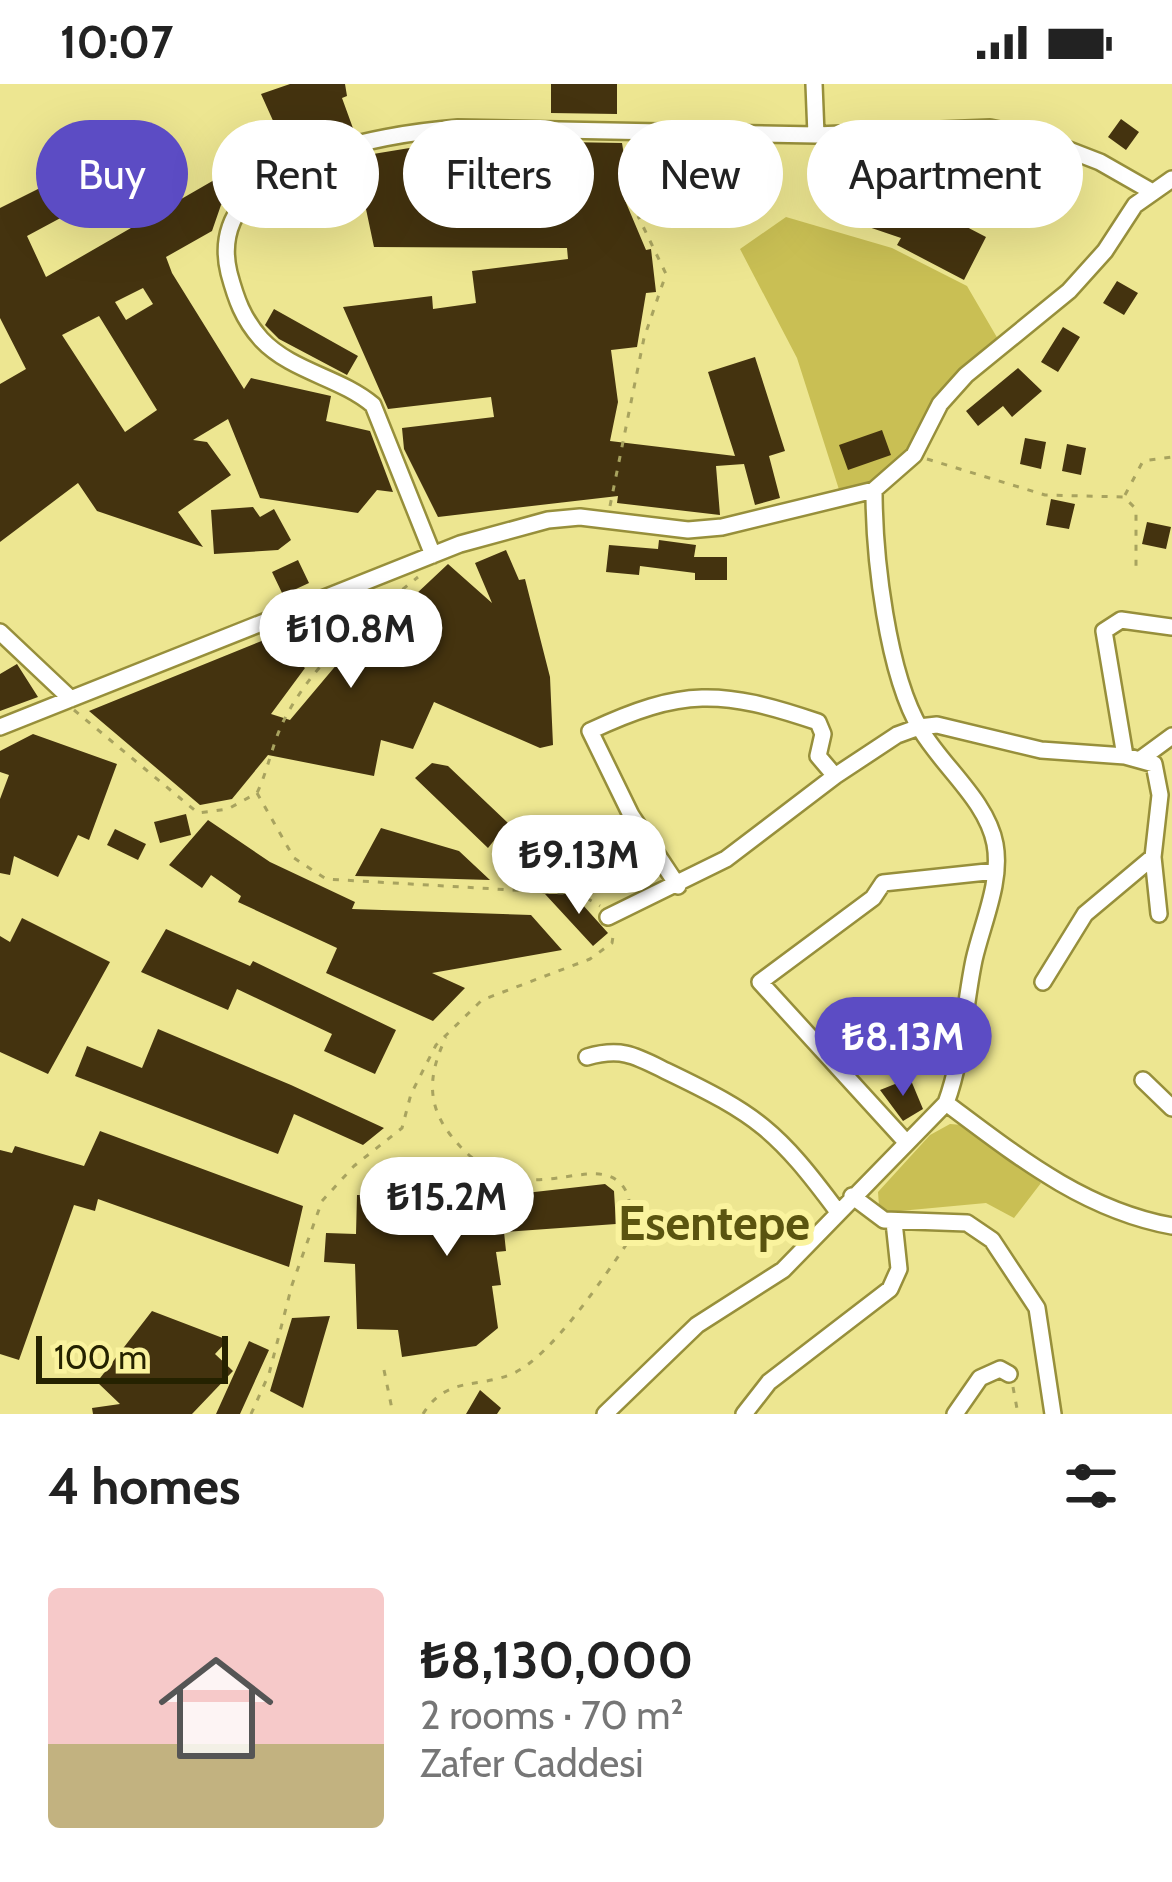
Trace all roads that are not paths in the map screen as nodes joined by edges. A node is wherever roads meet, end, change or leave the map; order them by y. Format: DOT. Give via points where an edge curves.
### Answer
graph roads {
  1 [pos="814,84"];
  2 [pos="815,120"];
  3 [pos="807,135"];
  4 [pos="1083,155"];
  5 [pos="1172,179"];
  6 [pos="1149,190"];
  7 [pos="874,490"];
  8 [pos="433,555"];
  9 [pos="1172,627"];
  10 [pos="0,632"];
  11 [pos="68,700"];
  12 [pos="0,727"];
  13 [pos="919,727"];
  14 [pos="1172,736"];
  15 [pos="1133,757"];
  16 [pos="835,776"];
  17 [pos="1153,856"];
  18 [pos="996,871"];
  19 [pos="678,886"];
  20 [pos="1159,914"];
  21 [pos="608,917"];
  22 [pos="1043,982"];
  23 [pos="587,1057"];
  24 [pos="1143,1080"];
  25 [pos="946,1103"];
  26 [pos="1172,1108"];
  27 [pos="906,1142"];
  28 [pos="852,1196"];
  29 [pos="838,1212"];
  30 [pos="894,1222"];
  31 [pos="1172,1226"];
  32 [pos="1009,1374"];
  33 [pos="752,1410"];
  34 [pos="1058,1412"];
  35 [pos="605,1414"];
  36 [pos="955,1414"];
  1 -- 2 [label="street"];
  3 -- 8 [label="street" via="401,132 321,155 247,198 227,234 238,309 292,364 373,405"];
  4 -- 6 [label="street"];
  5 -- 6 [label="street"];
  6 -- 7 [label="street" via="1069,292 967,375 940,404 914,455"];
  7 -- 8 [label="street" via="722,527 548,520"];
  7 -- 13 [label="street" via="881,587"];
  8 -- 11 [label="street"];
  9 -- 15 [label="street" via="1121,620 1104,631"];
  10 -- 11 [label="street"];
  11 -- 12 [label="street"];
  13 -- 15 [label="street"];
  13 -- 16 [label="street"];
  13 -- 18 [label="street" via="990,826"];
  14 -- 15 [label="street"];
  15 -- 17 [label="street" via="1154,764 1159,776"];
  16 -- 19 [label="street"];
  16 -- 19 [label="street" via="818,756 818,722 709,697 658,700 590,731"];
  17 -- 20 [label="street"];
  17 -- 22 [label="street" via="1085,914"];
  18 -- 25 [label="street"];
  18 -- 27 [label="street" via="883,883 760,982"];
  19 -- 21 [label="street"];
  23 -- 29 [label="street" via="637,1053 762,1120"];
  24 -- 26 [label="street"];
  25 -- 27 [label="street"];
  25 -- 31 [label="street" via="1053,1182"];
  27 -- 28 [label="street"];
  28 -- 29 [label="street"];
  28 -- 30 [label="street"];
  29 -- 35 [label="street" via="783,1270 697,1325"];
  30 -- 33 [label="street" via="899,1270 890,1289 769,1382"];
  30 -- 34 [label="street" via="967,1223 992,1240 1037,1308"];
  32 -- 36 [label="street" via="980,1378"];
}
